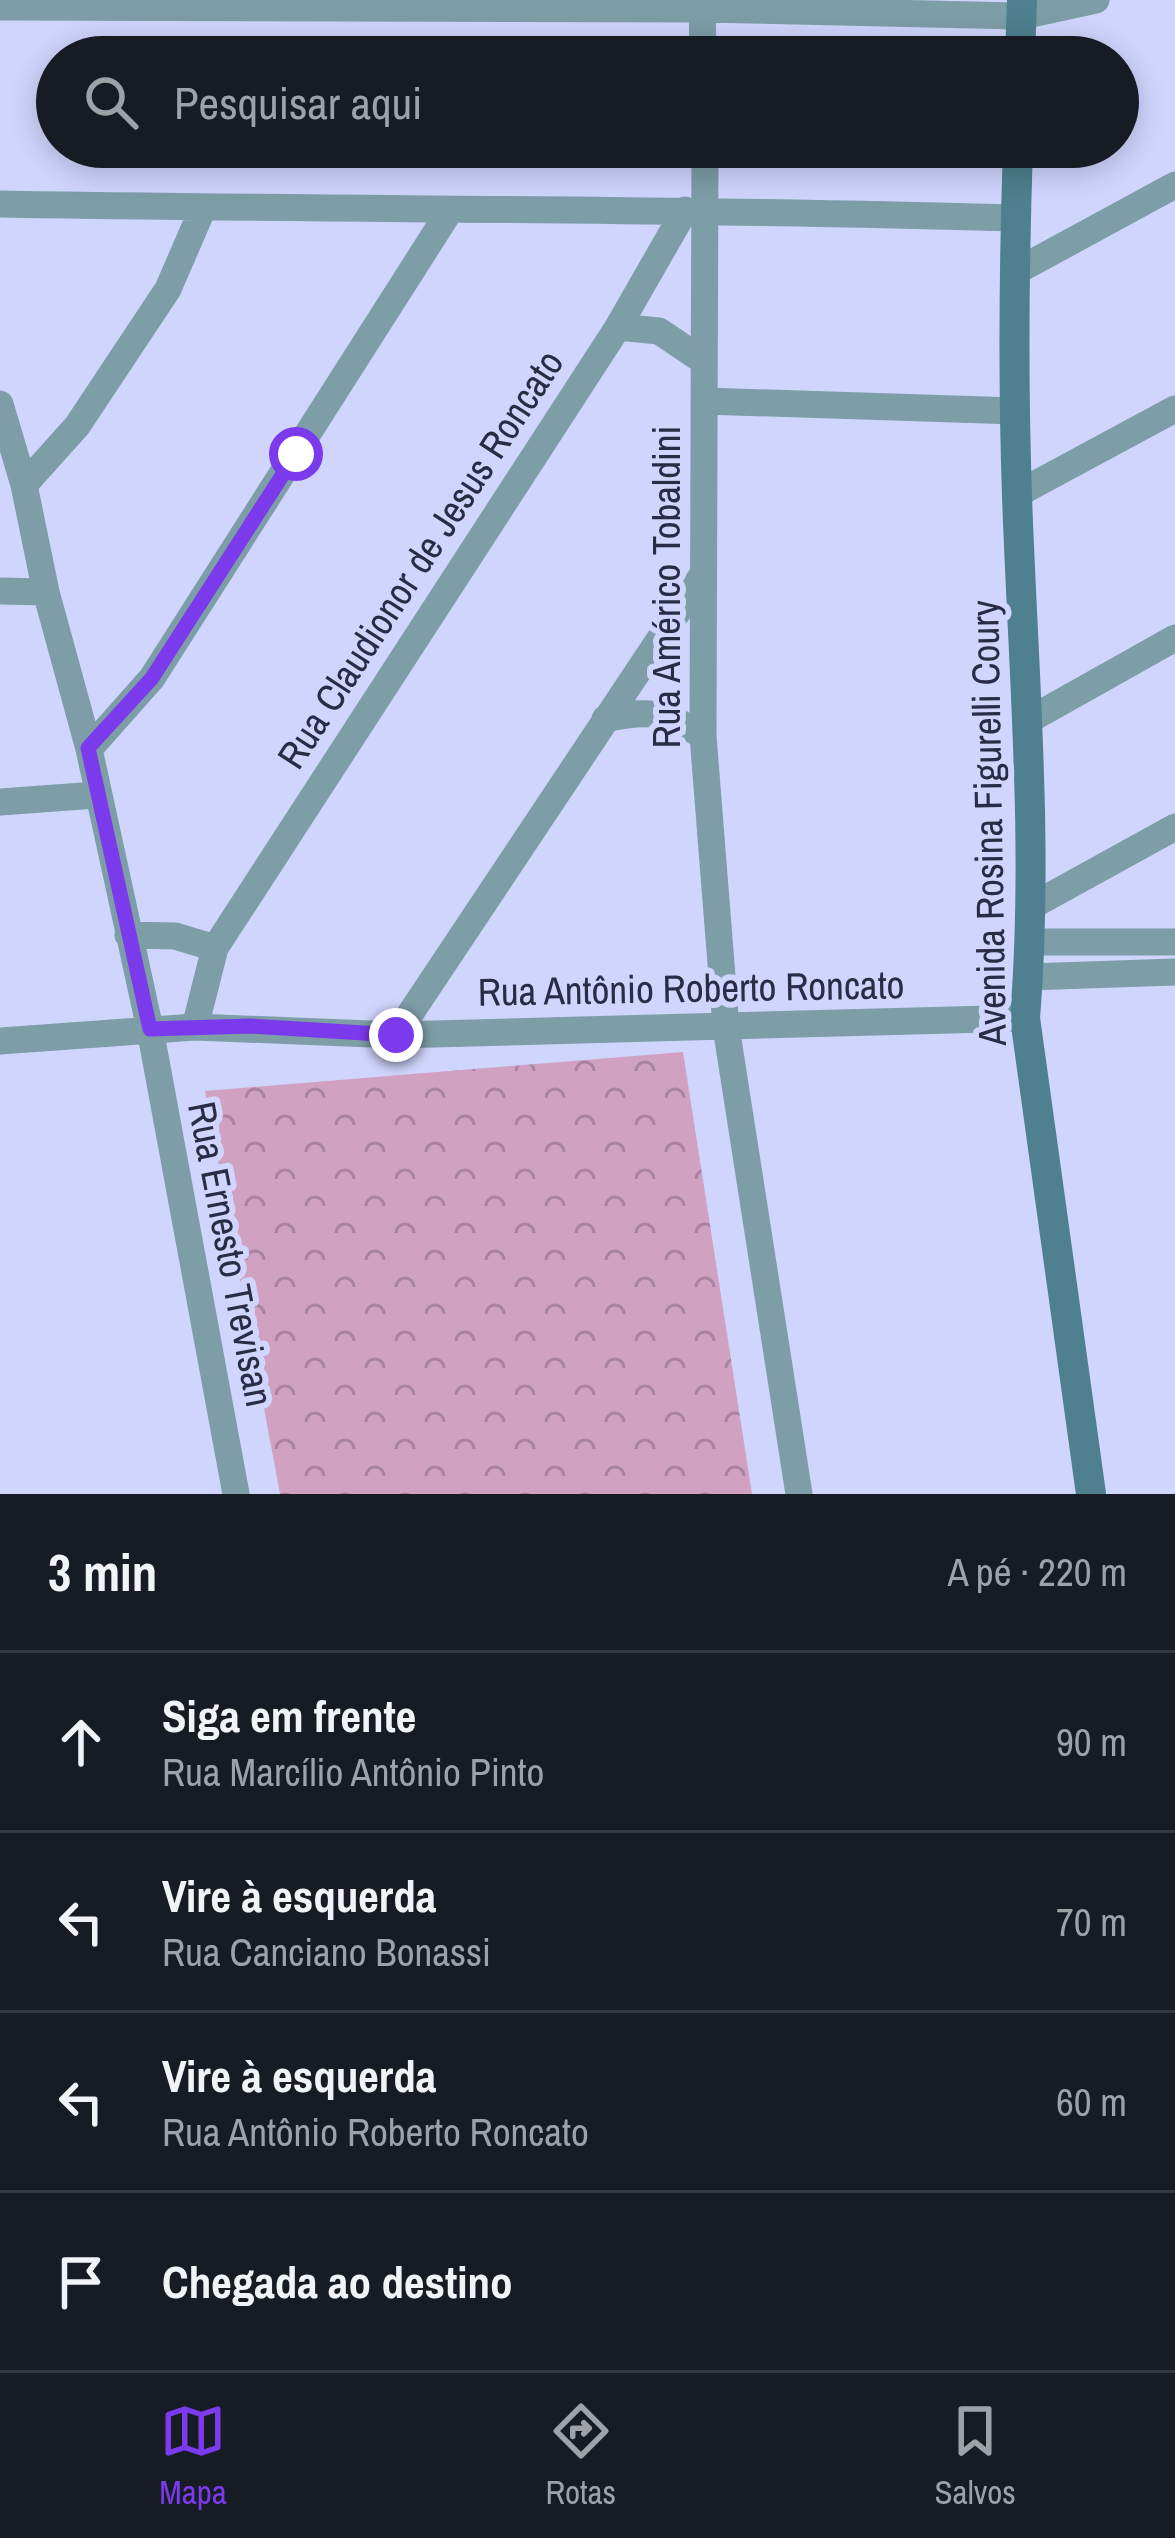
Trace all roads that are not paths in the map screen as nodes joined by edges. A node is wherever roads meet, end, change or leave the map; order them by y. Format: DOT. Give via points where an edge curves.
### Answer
graph roads {
  1 [pos="1096,0"];
  2 [pos="702,4"];
  3 [pos="0,7"];
  4 [pos="1022,8"];
  5 [pos="703,36"];
  6 [pos="702,168"];
  7 [pos="1017,168"];
  8 [pos="1175,185"];
  9 [pos="0,204"];
  10 [pos="202,208"];
  11 [pos="696,209"];
  12 [pos="449,212"];
  13 [pos="1016,218"];
  14 [pos="1015,272"];
  15 [pos="618,326"];
  16 [pos="702,360"];
  17 [pos="704,401"];
  18 [pos="0,404"];
  19 [pos="1175,410"];
  20 [pos="1016,411"];
  21 [pos="24,485"];
  22 [pos="1017,494"];
  23 [pos="703,574"];
  24 [pos="0,591"];
  25 [pos="46,592"];
  26 [pos="1175,638"];
  27 [pos="604,718"];
  28 [pos="1029,720"];
  29 [pos="703,736"];
  30 [pos="88,748"];
  31 [pos="96,795"];
  32 [pos="0,802"];
  33 [pos="1175,827"];
  34 [pos="1030,907"];
  35 [pos="128,935"];
  36 [pos="1030,942"];
  37 [pos="1175,942"];
  38 [pos="215,948"];
  39 [pos="1175,973"];
  40 [pos="1028,977"];
  41 [pos="1025,1018"];
  42 [pos="195,1027"];
  43 [pos="726,1027"];
  44 [pos="150,1029"];
  45 [pos="396,1035"];
  46 [pos="0,1041"];
  47 [pos="236,1494"];
  48 [pos="800,1494"];
  49 [pos="1091,1494"];
  1 -- 4 [label="street"];
  2 -- 3 [label="street"];
  2 -- 4 [label="street"];
  2 -- 5 [label="street"];
  6 -- 11 [label="street, Rua Américo Tobaldini"];
  7 -- 13 [label="street, Avenida Rosina Figurelli Coury"];
  8 -- 14 [label="street"];
  9 -- 10 [label="street"];
  10 -- 12 [label="street"];
  10 -- 21 [label="street" via="169,289 76,426"];
  11 -- 12 [label="street"];
  11 -- 13 [label="street"];
  11 -- 15 [label="street, Rua Claudionor de Jesus Roncato"];
  11 -- 16 [label="street, Rua Américo Tobaldini"];
  12 -- 30 [label="street" via="152,678"];
  13 -- 14 [label="street, Avenida Rosina Figurelli Coury"];
  14 -- 20 [label="street, Avenida Rosina Figurelli Coury"];
  15 -- 16 [label="street" via="659,331"];
  15 -- 38 [label="street, Rua Claudionor de Jesus Roncato"];
  16 -- 17 [label="street, Rua Américo Tobaldini"];
  17 -- 20 [label="street"];
  17 -- 23 [label="street, Rua Américo Tobaldini"];
  18 -- 21 [label="street, Rua Ernesto Trevisan"];
  19 -- 22 [label="street"];
  20 -- 22 [label="street, Avenida Rosina Figurelli Coury"];
  21 -- 25 [label="street, Rua Ernesto Trevisan"];
  22 -- 28 [label="street, Avenida Rosina Figurelli Coury"];
  23 -- 27 [label="street"];
  23 -- 29 [label="street, Rua Américo Tobaldini"];
  24 -- 25 [label="street"];
  25 -- 30 [label="street, Rua Ernesto Trevisan"];
  26 -- 28 [label="street"];
  27 -- 29 [label="street" via="663,713"];
  27 -- 45 [label="street"];
  28 -- 34 [label="street, Avenida Rosina Figurelli Coury"];
  29 -- 43 [label="street, Rua Américo Tobaldini"];
  30 -- 31 [label="street, Rua Ernesto Trevisan"];
  31 -- 32 [label="street"];
  31 -- 35 [label="street, Rua Ernesto Trevisan"];
  33 -- 34 [label="street"];
  34 -- 36 [label="street, Avenida Rosina Figurelli Coury"];
  35 -- 38 [label="street" via="176,936"];
  35 -- 44 [label="street, Rua Ernesto Trevisan"];
  36 -- 37 [label="street"];
  36 -- 40 [label="street, Avenida Rosina Figurelli Coury"];
  38 -- 42 [label="street, Rua Claudionor de Jesus Roncato"];
  39 -- 40 [label="street"];
  40 -- 41 [label="street, Avenida Rosina Figurelli Coury"];
  41 -- 43 [label="street, Rua Antônio Roberto Roncato"];
  41 -- 49 [label="street, Avenida Rosina Figurelli Coury"];
  42 -- 44 [label="street, Rua Antônio Roberto Roncato"];
  42 -- 45 [label="street, Rua Antônio Roberto Roncato"];
  43 -- 45 [label="street, Rua Antônio Roberto Roncato"];
  43 -- 48 [label="street, Rua Américo Tobaldini"];
  44 -- 46 [label="street, Rua Antônio Roberto Roncato"];
  44 -- 47 [label="street, Rua Ernesto Trevisan"];
}
